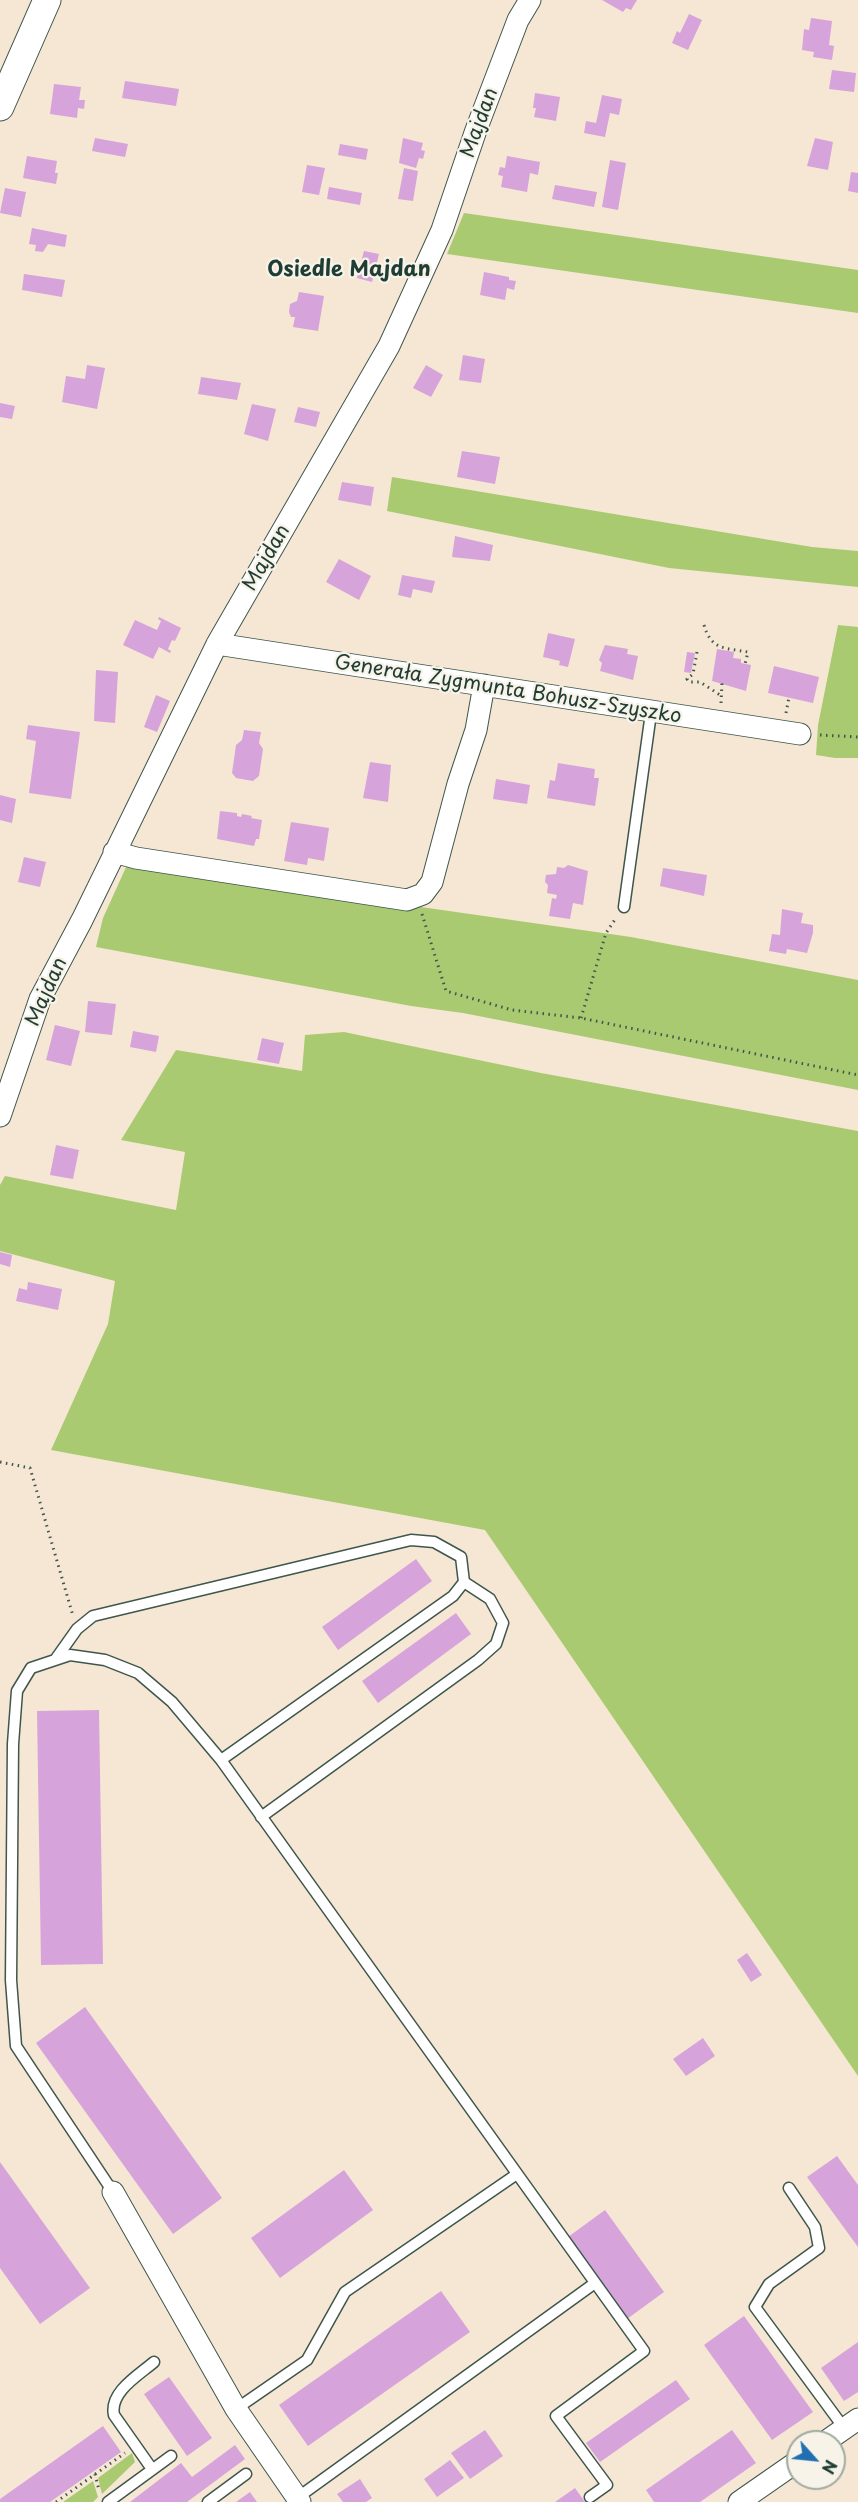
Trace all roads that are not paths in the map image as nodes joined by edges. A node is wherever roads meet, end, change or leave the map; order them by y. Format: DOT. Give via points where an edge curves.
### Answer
graph roads {
  1 [pos="47,0"];
  2 [pos="530,0"];
  3 [pos="0,107"];
  4 [pos="217,644"];
  5 [pos="484,685"];
  6 [pos="651,713"];
  7 [pos="800,734"];
  8 [pos="114,852"];
  9 [pos="624,907"];
  10 [pos="0,1116"];
  11 [pos="464,1582"];
  12 [pos="54,1660"];
  13 [pos="220,1760"];
  14 [pos="261,1817"];
  15 [pos="517,2174"];
  16 [pos="789,2188"];
  17 [pos="113,2192"];
  18 [pos="595,2283"];
  19 [pos="154,2362"];
  20 [pos="236,2409"];
  21 [pos="851,2423"];
  22 [pos="171,2456"];
  23 [pos="152,2469"];
  24 [pos="786,2469"];
  25 [pos="246,2474"];
  26 [pos="590,2497"];
  27 [pos="299,2500"];
  28 [pos="108,2502"];
  29 [pos="208,2502"];
  30 [pos="740,2502"];
  1 -- 3 [label="street"];
  2 -- 4 [label="street, Majdan" via="518,20 480,119 442,230 389,346"];
  4 -- 5 [label="street, Generała Zygmunta Bohusz-Szyszko"];
  4 -- 8 [label="street, Majdan"];
  5 -- 6 [label="street, Generała Zygmunta Bohusz-Szyszko"];
  5 -- 8 [label="street" via="476,730 432,882 423,894 397,899"];
  6 -- 7 [label="street, Generała Zygmunta Bohusz-Szyszko"];
  6 -- 9 [label="lane"];
  8 -- 10 [label="street, Majdan" via="40,999"];
  11 -- 12 [label="lane" via="461,1557 434,1542 411,1540 93,1616 77,1629"];
  11 -- 13 [label="lane" via="453,1596"];
  11 -- 14 [label="lane" via="490,1599 503,1623 496,1644"];
  12 -- 13 [label="lane" via="70,1655 105,1660 138,1673 172,1702"];
  12 -- 17 [label="lane" via="31,1668 16,1691 11,1980 16,2046"];
  13 -- 14 [label="lane"];
  14 -- 15 [label="lane"];
  15 -- 18 [label="lane"];
  15 -- 20 [label="lane" via="345,2292 307,2360"];
  16 -- 21 [label="lane" via="815,2227 819,2248 769,2284 755,2307"];
  17 -- 20 [label="street"];
  18 -- 26 [label="lane" via="644,2351 556,2416 608,2485"];
  18 -- 27 [label="lane"];
  19 -- 23 [label="lane" via="122,2391 112,2409"];
  20 -- 27 [label="street"];
  22 -- 23 [label="lane"];
  23 -- 28 [label="lane"];
  24 -- 30 [label="street"];
  25 -- 29 [label="lane"];
}
